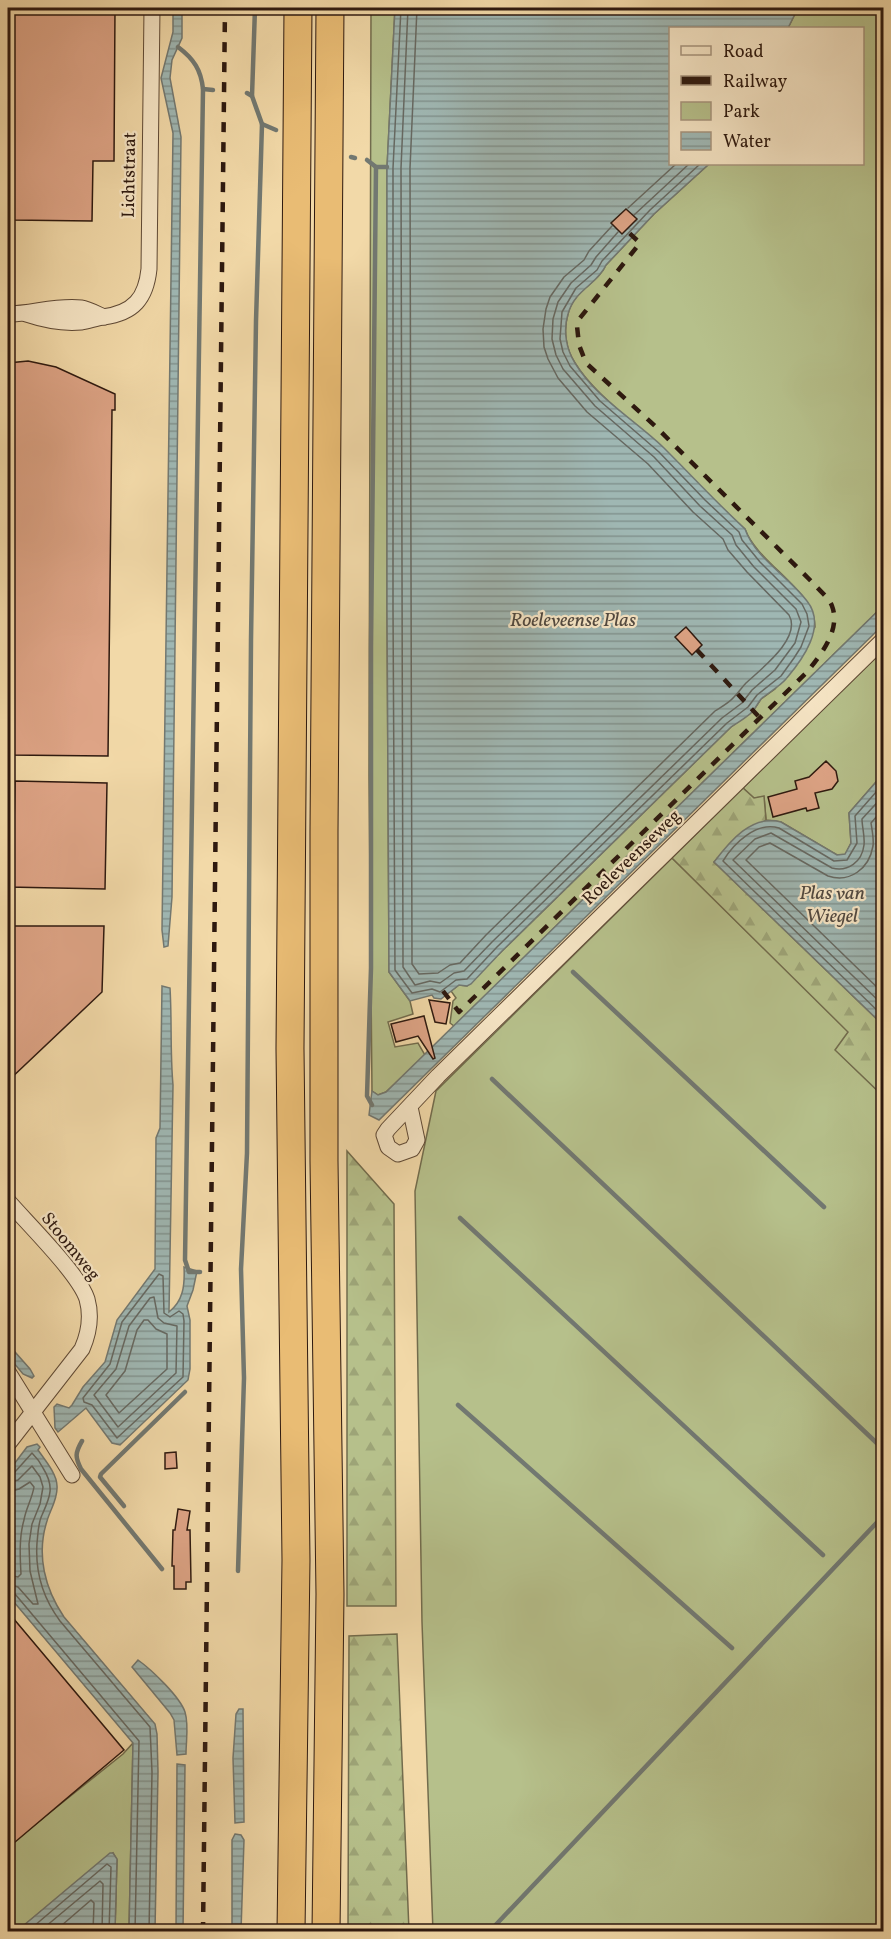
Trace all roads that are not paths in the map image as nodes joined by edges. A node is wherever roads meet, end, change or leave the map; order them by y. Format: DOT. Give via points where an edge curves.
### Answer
graph roads {
  1 [pos="152,8"];
  2 [pos="298,8"];
  3 [pos="330,8"];
  4 [pos="8,314"];
  5 [pos="884,639"];
  6 [pos="410,1107"];
  7 [pos="8,1201"];
  8 [pos="8,1372"];
  9 [pos="33,1413"];
  10 [pos="8,1444"];
  11 [pos="72,1475"];
  12 [pos="291,1932"];
  13 [pos="326,1932"];
  1 -- 4 [label="street, Lichtstraat" via="145,292 124,312 112,317 82,308"];
  2 -- 12 [label="highway" via="290,1037 296,1550"];
  3 -- 13 [label="highway" via="324,903 330,1571"];
  5 -- 6 [label="street, Roeleveenseweg"];
  7 -- 9 [label="street, Stoomweg" via="77,1280 87,1298 89,1333 82,1349"];
  8 -- 9 [label="street"];
  9 -- 10 [label="street, Stoomweg"];
  9 -- 11 [label="street"];
}
